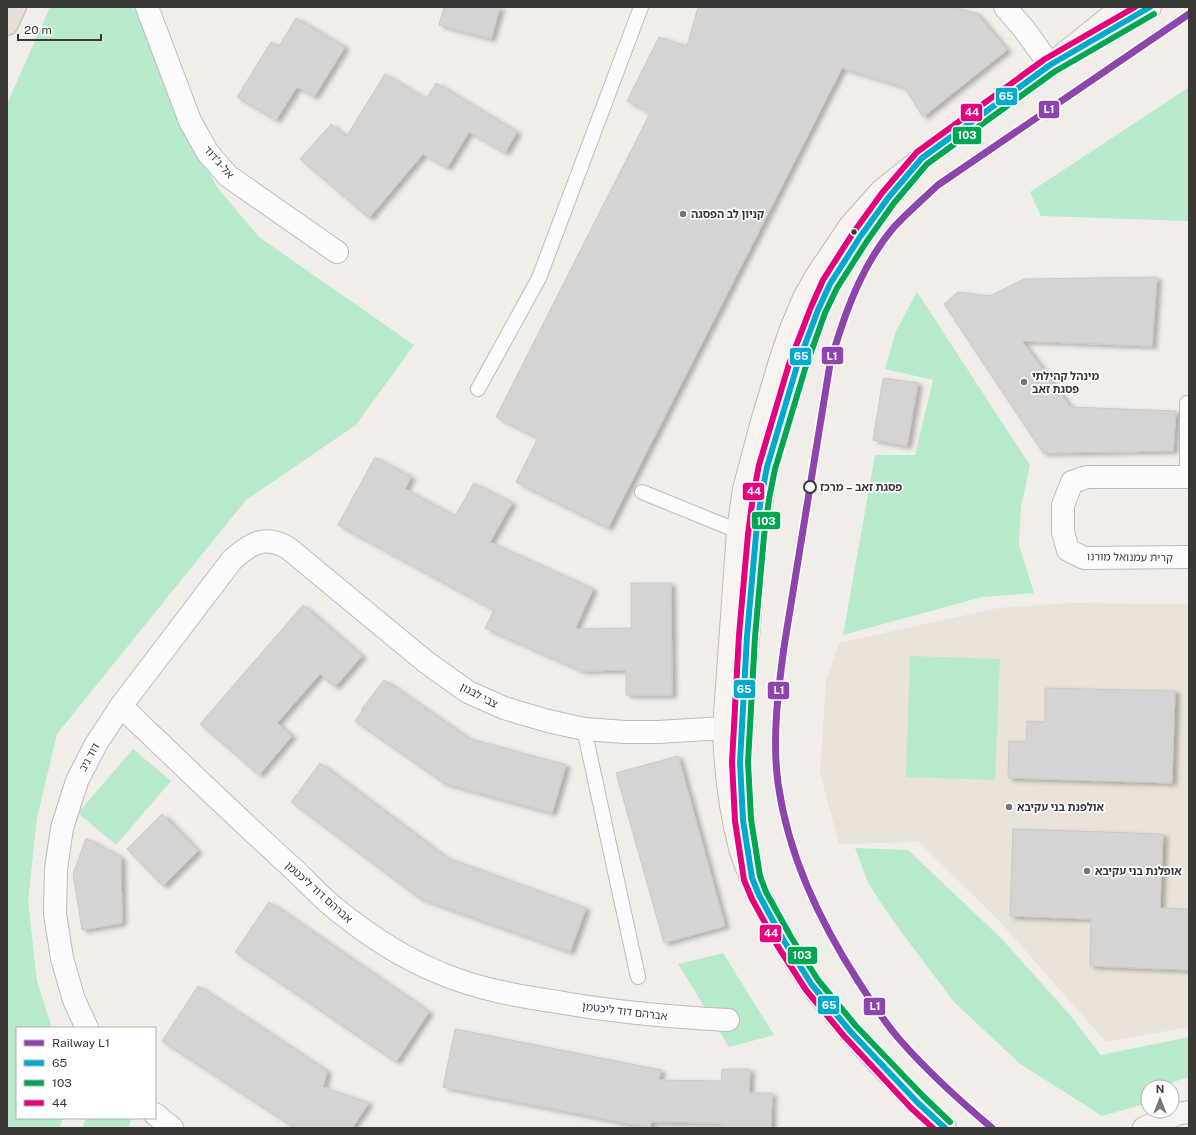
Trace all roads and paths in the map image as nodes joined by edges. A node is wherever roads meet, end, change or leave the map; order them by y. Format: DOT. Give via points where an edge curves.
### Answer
graph roads {
  1 [pos="15,7"];
  2 [pos="147,7"];
  3 [pos="641,7"];
  4 [pos="1005,7"];
  5 [pos="1122,7"];
  6 [pos="1150,7"];
  7 [pos="7,24"];
  8 [pos="1050,64"];
  9 [pos="922,158"];
  10 [pos="336,252"];
  11 [pos="478,389"];
  12 [pos="1189,402"];
  13 [pos="1188,477"];
  14 [pos="642,492"];
  15 [pos="738,531"];
  16 [pos="264,541"];
  17 [pos="1189,558"];
  18 [pos="121,706"];
  19 [pos="733,727"];
  20 [pos="584,729"];
  21 [pos="638,977"];
  22 [pos="728,1020"];
  23 [pos="86,1027"];
  24 [pos="1189,1112"];
  25 [pos="156,1115"];
  26 [pos="1189,1119"];
  27 [pos="172,1128"];
  28 [pos="945,1128"];
  29 [pos="1144,1128"];
  30 [pos="1177,1128"];
  1 -- 7 [label="highway"];
  2 -- 10 [label="street, אל-ג'דוד" via="190,121 208,153 228,176"];
  3 -- 11 [label="lane" via="539,278"];
  4 -- 8 [label="street"];
  5 -- 8 [label="street"];
  6 -- 8 [label="street"];
  8 -- 9 [label="street"];
  9 -- 15 [label="street" via="881,191 850,226 804,298 788,336 761,425 744,489"];
  9 -- 19 [label="street" via="888,198 830,284 808,333 797,366 769,461 761,498"];
  12 -- 13 [label="lane"];
  13 -- 17 [label="street, קרית עמנואל מורנו" via="1087,477 1072,482 1063,505 1063,532 1068,550 1084,558"];
  14 -- 15 [label="lane"];
  15 -- 19 [label="street"];
  16 -- 18 [label="street, דוד ניב" via="245,548 232,560"];
  16 -- 20 [label="street, צבי לבנון" via="278,542 288,548 426,662 468,692 504,708"];
  18 -- 22 [label="street, אברהם דוד ליכטמן" via="336,909 371,936 409,959 441,974 479,986 533,998 628,1013"];
  18 -- 23 [label="street, דוד ניב" via="76,781 62,828 56,869 55,914 62,958 74,1000"];
  19 -- 20 [label="street, צבי לבנון" via="658,732"];
  19 -- 28 [label="street" via="740,762 743,820 752,878 759,895 812,985 850,1031 916,1102"];
  20 -- 21 [label="lane"];
  24 -- 29 [label="street" via="1176,1114"];
  25 -- 27 [label="street"];
  26 -- 30 [label="street"];
}
